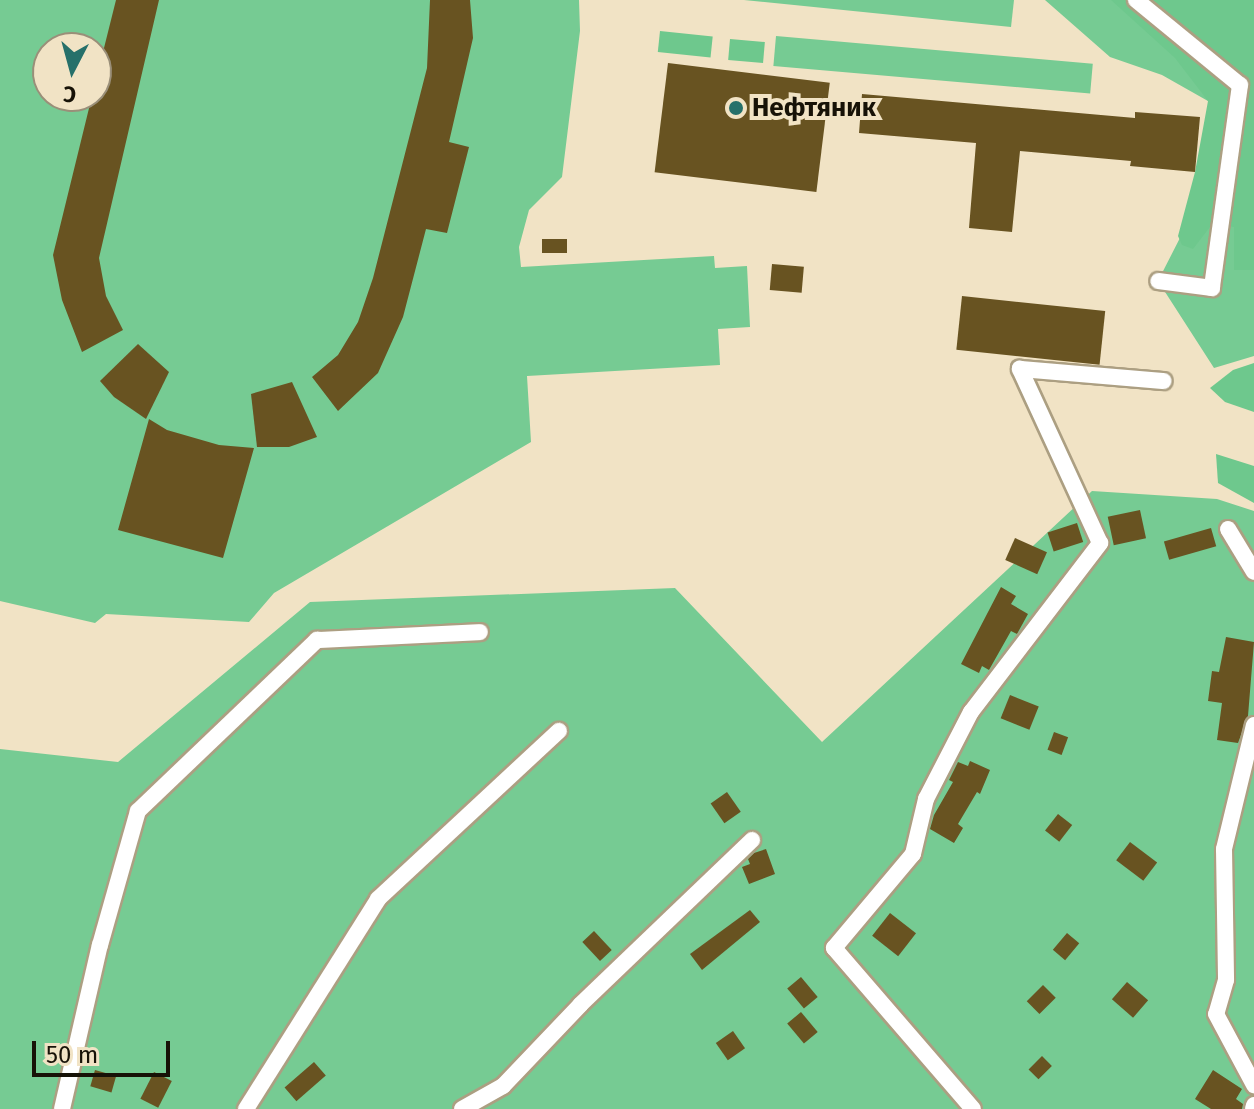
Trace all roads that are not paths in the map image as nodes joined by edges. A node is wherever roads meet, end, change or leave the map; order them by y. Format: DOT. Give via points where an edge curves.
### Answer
graph roads {
  1 [pos="1136,0"];
  2 [pos="1158,281"];
  3 [pos="1163,381"];
  4 [pos="1228,529"];
  5 [pos="1254,572"];
  6 [pos="480,632"];
  7 [pos="1254,725"];
  8 [pos="559,731"];
  9 [pos="752,840"];
  10 [pos="1254,1085"];
  11 [pos="62,1109"];
  12 [pos="246,1109"];
  13 [pos="462,1109"];
  14 [pos="973,1109"];
  1 -- 2 [label="street" via="1240,85 1212,288"];
  3 -- 14 [label="street" via="1020,369 1100,543 971,712 926,799 913,854 834,948"];
  4 -- 5 [label="street"];
  6 -- 11 [label="street" via="317,640 138,811"];
  7 -- 10 [label="street" via="1224,849 1226,980 1216,1014"];
  8 -- 12 [label="street" via="378,899"];
  9 -- 13 [label="street" via="503,1086"];
}
